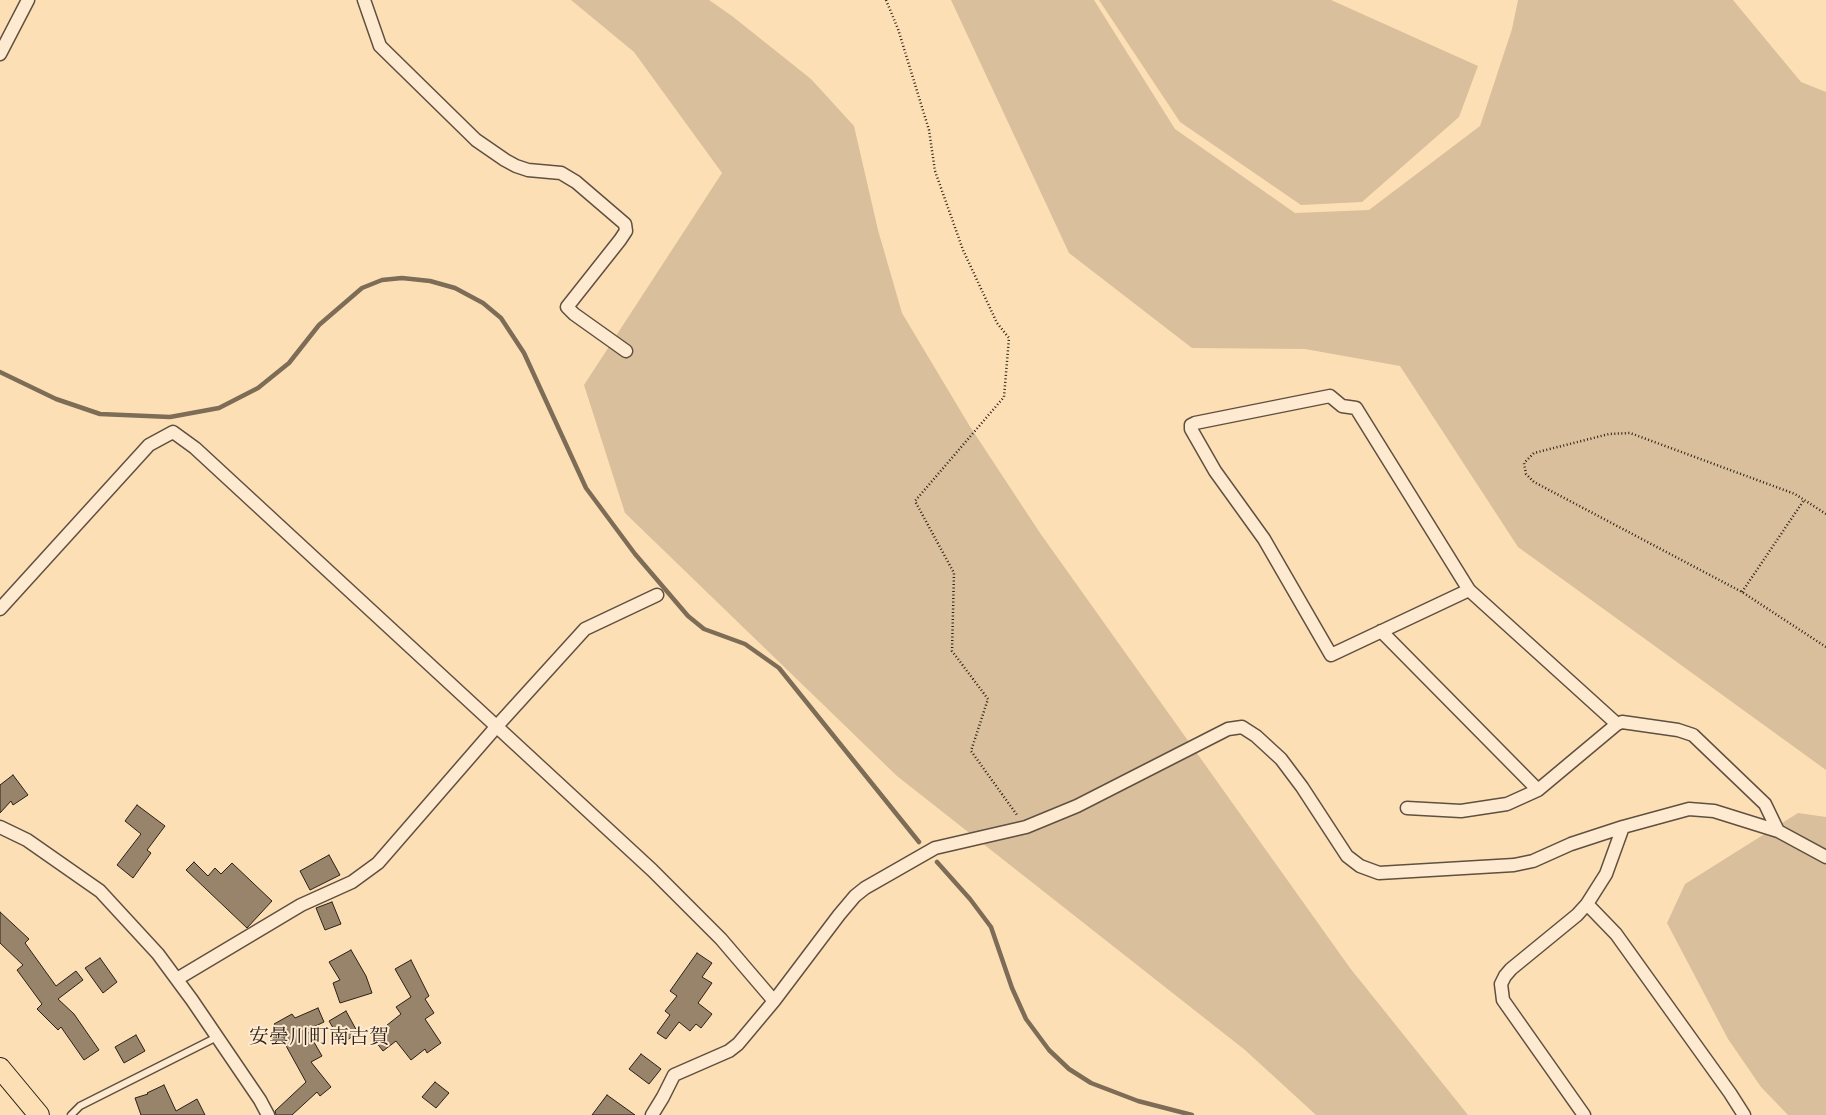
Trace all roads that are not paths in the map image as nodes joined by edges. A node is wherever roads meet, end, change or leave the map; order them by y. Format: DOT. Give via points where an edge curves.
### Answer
graph roads {
  1 [pos="28,0"];
  2 [pos="364,0"];
  3 [pos="0,54"];
  4 [pos="626,351"];
  5 [pos="1469,590"];
  6 [pos="657,595"];
  7 [pos="0,609"];
  8 [pos="1382,631"];
  9 [pos="1617,724"];
  10 [pos="497,726"];
  11 [pos="1538,790"];
  12 [pos="1407,808"];
  13 [pos="0,826"];
  14 [pos="1623,827"];
  15 [pos="1778,831"];
  16 [pos="1826,857"];
  17 [pos="1587,904"];
  18 [pos="177,980"];
  19 [pos="774,1001"];
  20 [pos="217,1036"];
  21 [pos="0,1068"];
  22 [pos="39,1115"];
  23 [pos="71,1115"];
  24 [pos="268,1115"];
  25 [pos="652,1115"];
  26 [pos="1584,1115"];
  27 [pos="1744,1115"];
  1 -- 3 [label="street"];
  2 -- 4 [label="street" via="380,46 476,140 516,166 561,173 625,224 626,231 620,240 567,307"];
  5 -- 8 [label="street"];
  5 -- 8 [label="street" via="1356,408 1342,406 1330,396 1195,422 1191,430 1215,471 1264,539 1330,655"];
  5 -- 9 [label="street"];
  6 -- 10 [label="street" via="585,630"];
  7 -- 10 [label="street" via="149,446 173,432 195,448"];
  8 -- 11 [label="street"];
  9 -- 11 [label="street"];
  9 -- 15 [label="street" via="1632,723 1693,735 1765,804"];
  10 -- 18 [label="street" via="378,863 352,882 301,905"];
  10 -- 19 [label="street" via="652,870 721,939"];
  11 -- 12 [label="street" via="1507,804 1483,808 1461,811"];
  13 -- 18 [label="street" via="27,840 100,891 158,954"];
  14 -- 15 [label="street" via="1689,809 1714,810"];
  14 -- 17 [label="street" via="1606,874"];
  14 -- 19 [label="street" via="1514,865 1379,873 1360,866 1347,856 1281,759 1242,727 1228,729 1077,806 1026,827 935,848 864,888 839,915"];
  15 -- 16 [label="street"];
  17 -- 26 [label="street" via="1511,969 1501,984 1502,1000"];
  17 -- 27 [label="street" via="1616,934"];
  18 -- 20 [label="street"];
  19 -- 25 [label="street" via="729,1051 674,1075"];
  20 -- 23 [label="lane" via="80,1106"];
  20 -- 24 [label="street"];
  21 -- 22 [label="main road"];
}
